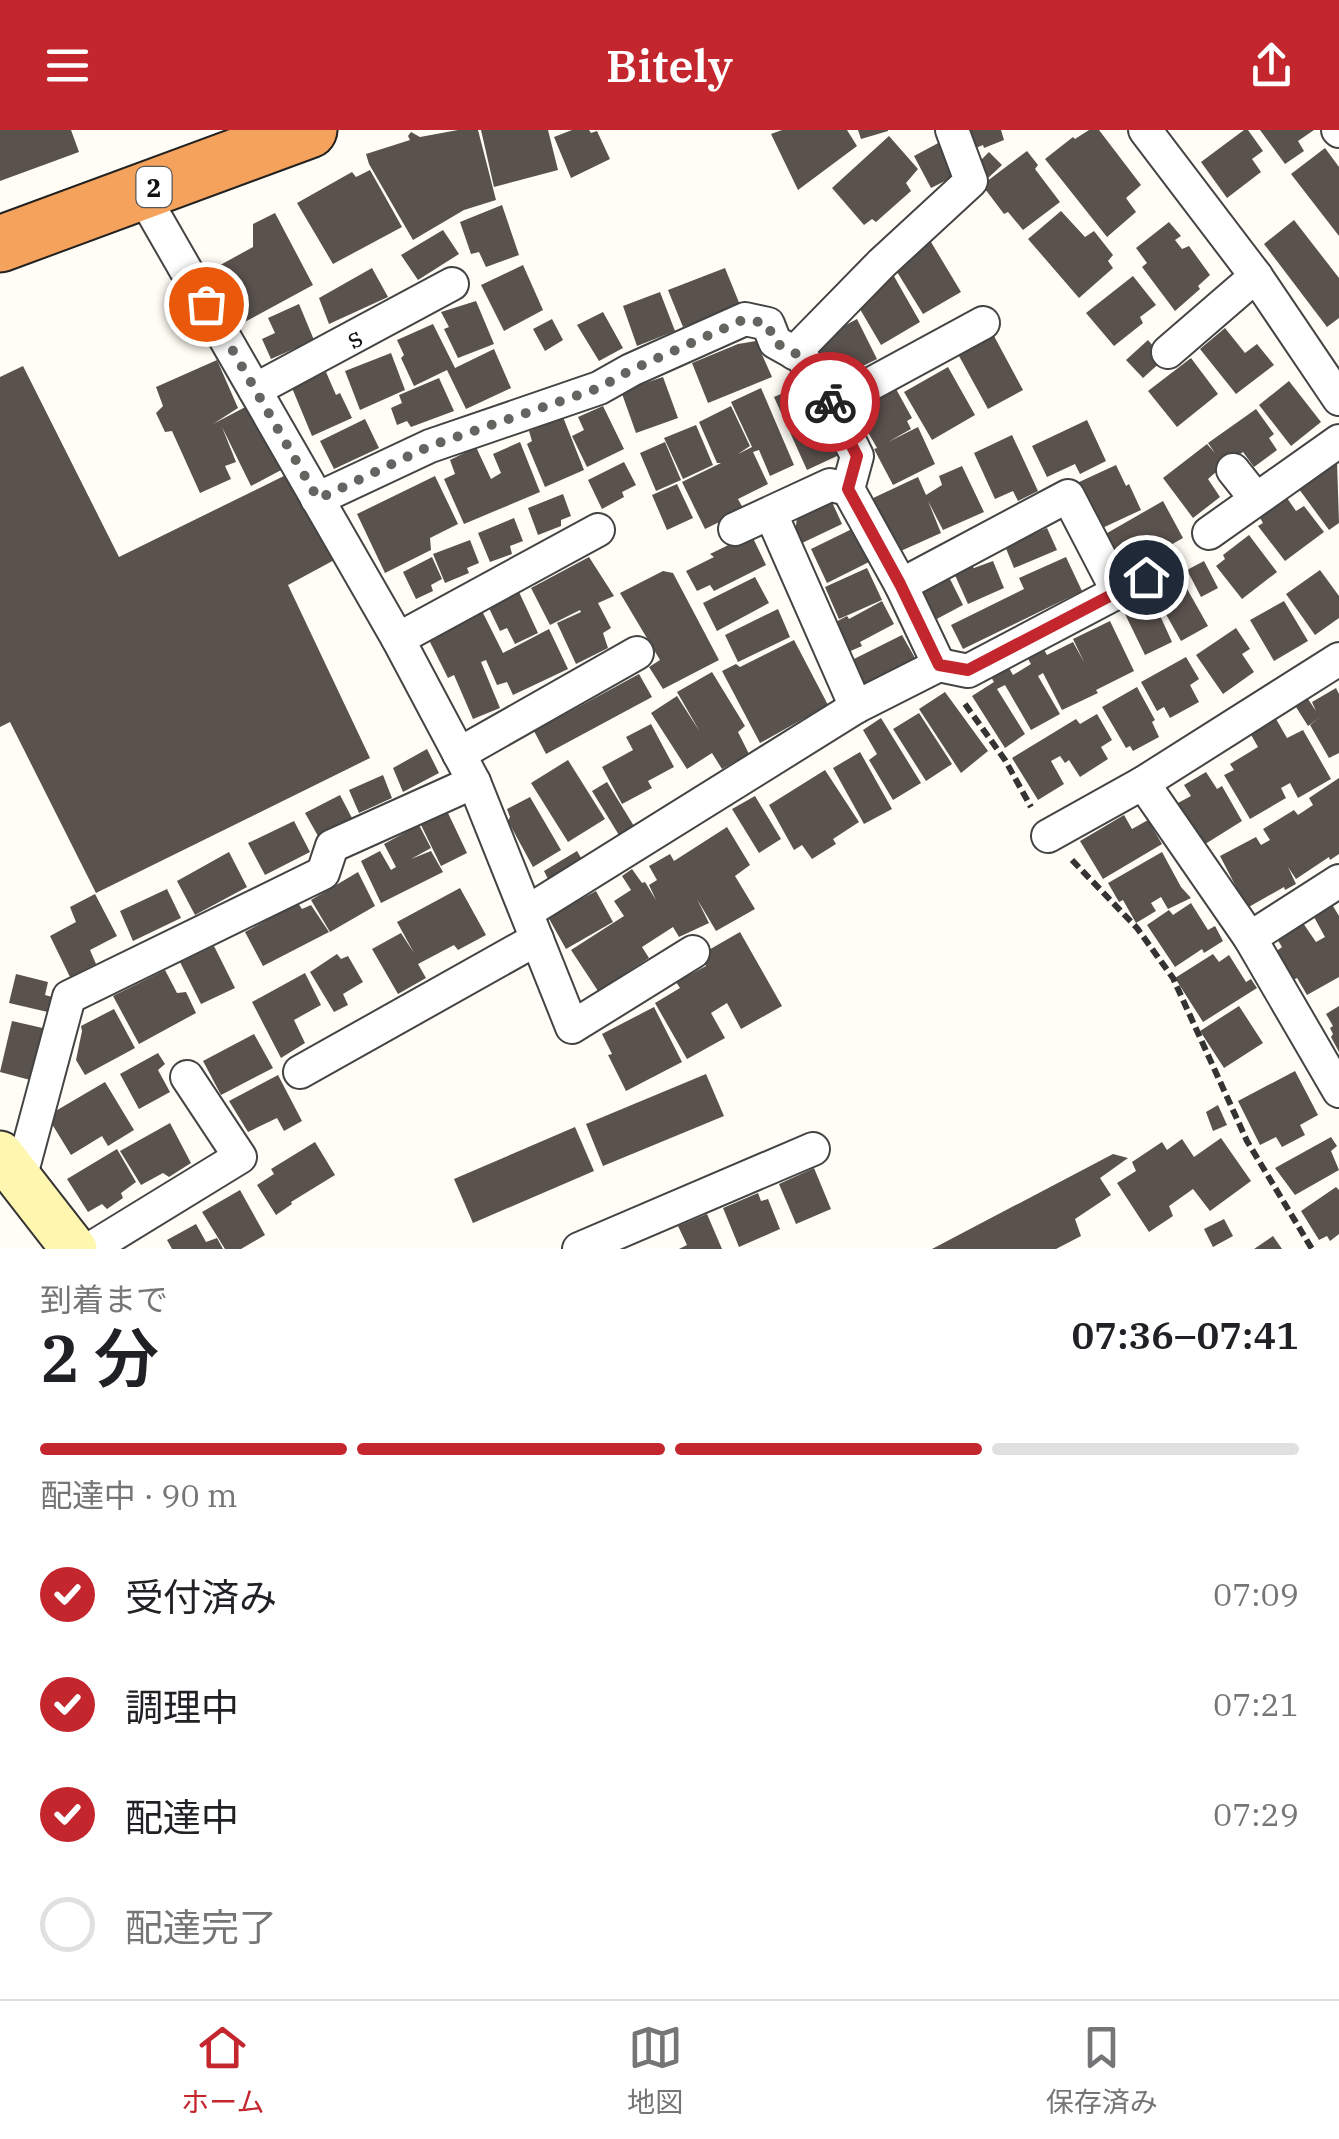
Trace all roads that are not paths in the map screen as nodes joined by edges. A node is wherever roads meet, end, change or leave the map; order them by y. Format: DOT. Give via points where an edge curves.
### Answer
graph roads {
  1 [pos="309,130"];
  2 [pos="952,130"];
  3 [pos="1144,130"];
  4 [pos="141,192"];
  5 [pos="0,244"];
  6 [pos="1256,276"];
  7 [pos="452,284"];
  8 [pos="983,323"];
  9 [pos="794,352"];
  10 [pos="1168,352"];
  11 [pos="255,390"];
  12 [pos="1339,400"];
  13 [pos="832,405"];
  14 [pos="1339,440"];
  15 [pos="1234,470"];
  16 [pos="848,489"];
  17 [pos="318,499"];
  18 [pos="1256,500"];
  19 [pos="771,514"];
  20 [pos="735,529"];
  21 [pos="598,530"];
  22 [pos="1209,534"];
  23 [pos="900,584"];
  24 [pos="398,639"];
  25 [pos="636,653"];
  26 [pos="1339,659"];
  27 [pos="939,665"];
  28 [pos="856,707"];
  29 [pos="467,768"];
  30 [pos="1143,783"];
  31 [pos="1048,836"];
  32 [pos="1339,881"];
  33 [pos="532,925"];
  34 [pos="1250,938"];
  35 [pos="693,952"];
  36 [pos="300,1072"];
  37 [pos="188,1077"];
  38 [pos="1339,1091"];
  39 [pos="814,1149"];
  40 [pos="10,1166"];
  41 [pos="74,1249"];
  42 [pos="90,1249"];
  43 [pos="579,1249"];
  1 -- 4 [label="highway, 2"];
  2 -- 9 [label="street" via="970,180"];
  3 -- 6 [label="street"];
  4 -- 5 [label="highway, 2"];
  4 -- 11 [label="street"];
  6 -- 10 [label="street"];
  6 -- 12 [label="street"];
  7 -- 11 [label="street, s"];
  8 -- 13 [label="street"];
  9 -- 13 [label="street"];
  9 -- 17 [label="street" via="774,342 768,324 745,319 599,388 430,446"];
  11 -- 17 [label="street"];
  13 -- 16 [label="street" via="857,456"];
  14 -- 18 [label="street"];
  15 -- 18 [label="street"];
  16 -- 19 [label="street" via="830,485"];
  16 -- 23 [label="street"];
  17 -- 24 [label="street"];
  18 -- 22 [label="street"];
  19 -- 20 [label="street"];
  19 -- 28 [label="street"];
  21 -- 24 [label="street"];
  23 -- 27 [label="street"];
  23 -- 27 [label="street" via="1068,496 1132,584 968,670"];
  24 -- 29 [label="street"];
  25 -- 29 [label="street"];
  26 -- 30 [label="street"];
  27 -- 28 [label="street"];
  28 -- 33 [label="street"];
  29 -- 33 [label="street"];
  29 -- 40 [label="street" via="332,846 322,873 69,997"];
  30 -- 31 [label="street"];
  30 -- 34 [label="street"];
  32 -- 34 [label="street"];
  33 -- 35 [label="street" via="572,1028"];
  33 -- 36 [label="street"];
  34 -- 38 [label="street"];
  37 -- 42 [label="street" via="240,1158"];
  39 -- 43 [label="street" via="660,1228"];
  40 -- 41 [label="street"];
}
